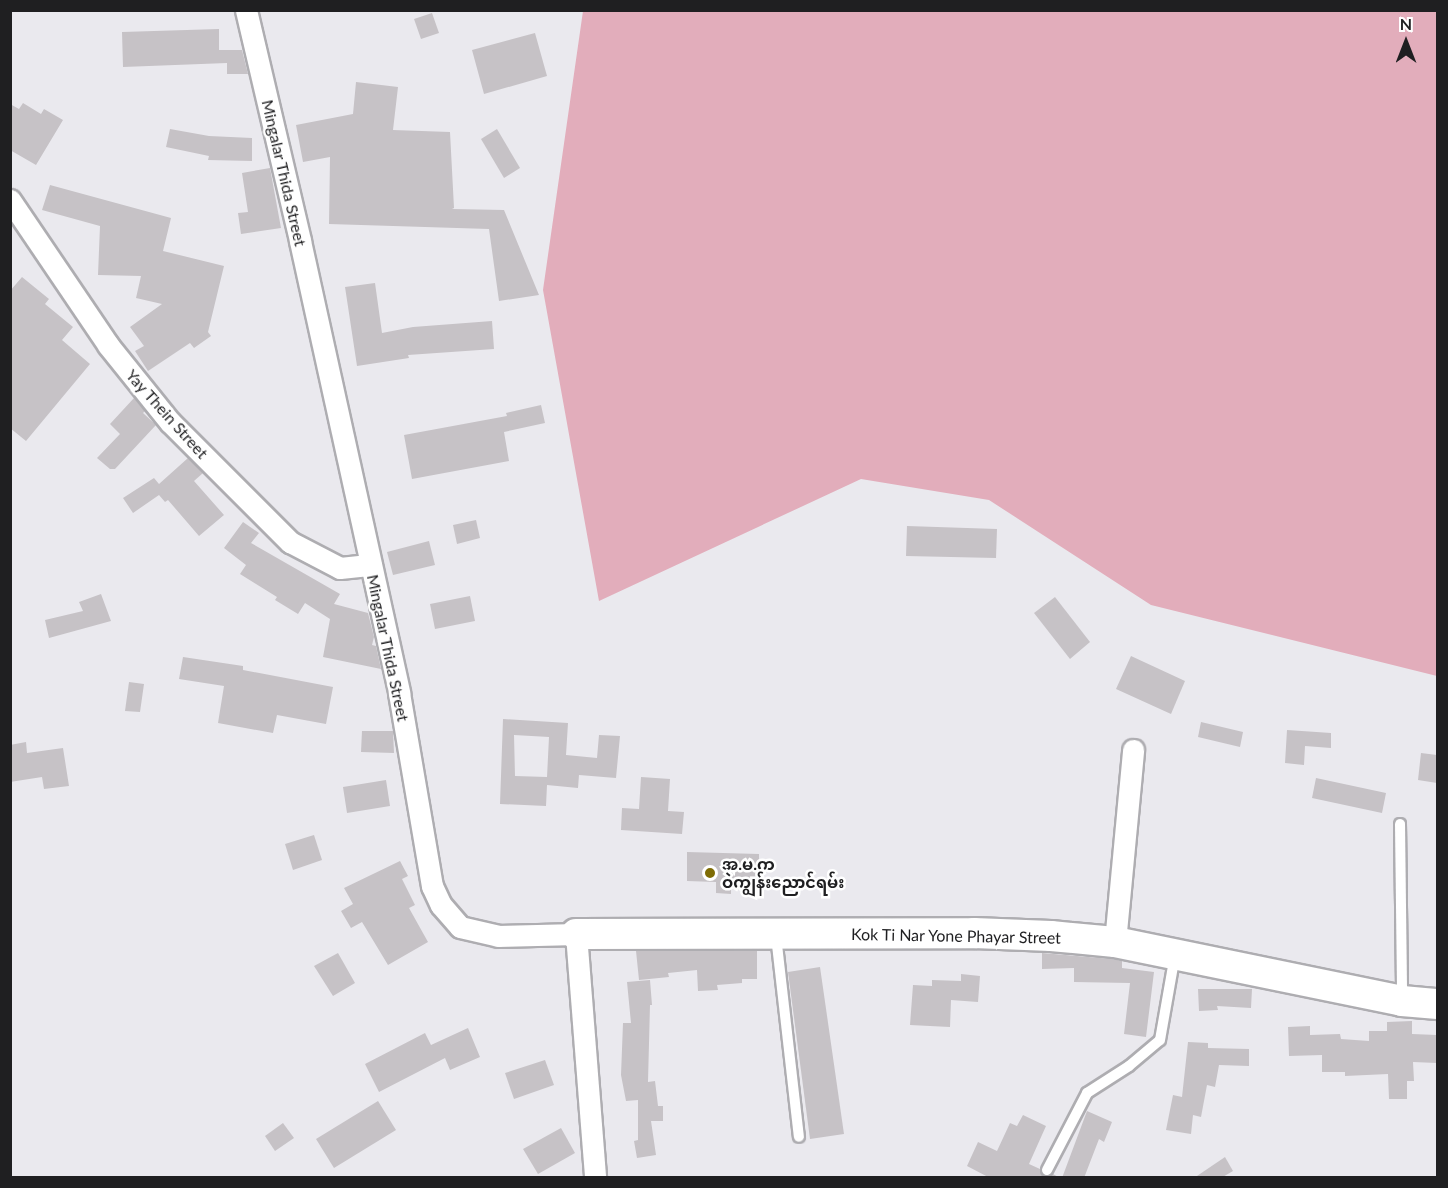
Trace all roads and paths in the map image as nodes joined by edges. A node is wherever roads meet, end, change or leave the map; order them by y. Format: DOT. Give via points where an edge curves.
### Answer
graph roads {
  1 [pos="246,10"];
  2 [pos="10,200"];
  3 [pos="371,565"];
  4 [pos="1133,750"];
  5 [pos="1400,824"];
  6 [pos="576,934"];
  7 [pos="776,935"];
  8 [pos="1115,942"];
  9 [pos="1175,955"];
  10 [pos="1402,1001"];
  11 [pos="1437,1004"];
  12 [pos="800,1137"];
  13 [pos="1047,1170"];
  14 [pos="595,1178"];
  1 -- 3 [label="street, Mingalar Thida Street"];
  2 -- 3 [label="street, Yay Thein Street" via="108,345 170,422 290,542 340,568"];
  3 -- 6 [label="street, Mingalar Thida Street" via="399,693 432,886 441,905 460,927 498,936"];
  4 -- 8 [label="street"];
  5 -- 10 [label="lane"];
  6 -- 7 [label="street, Kok Ti Nar Yone Phayar Street"];
  6 -- 14 [label="street"];
  7 -- 8 [label="street, Kok Ti Nar Yone Phayar Street" via="974,933"];
  7 -- 12 [label="lane"];
  8 -- 9 [label="street, Kok Ti Nar Yone Phayar Street"];
  9 -- 10 [label="street, Kok Ti Nar Yone Phayar Street"];
  9 -- 13 [label="lane" via="1160,1040 1087,1093"];
  10 -- 11 [label="street, Kok Ti Nar Yone Phayar Street"];
}
